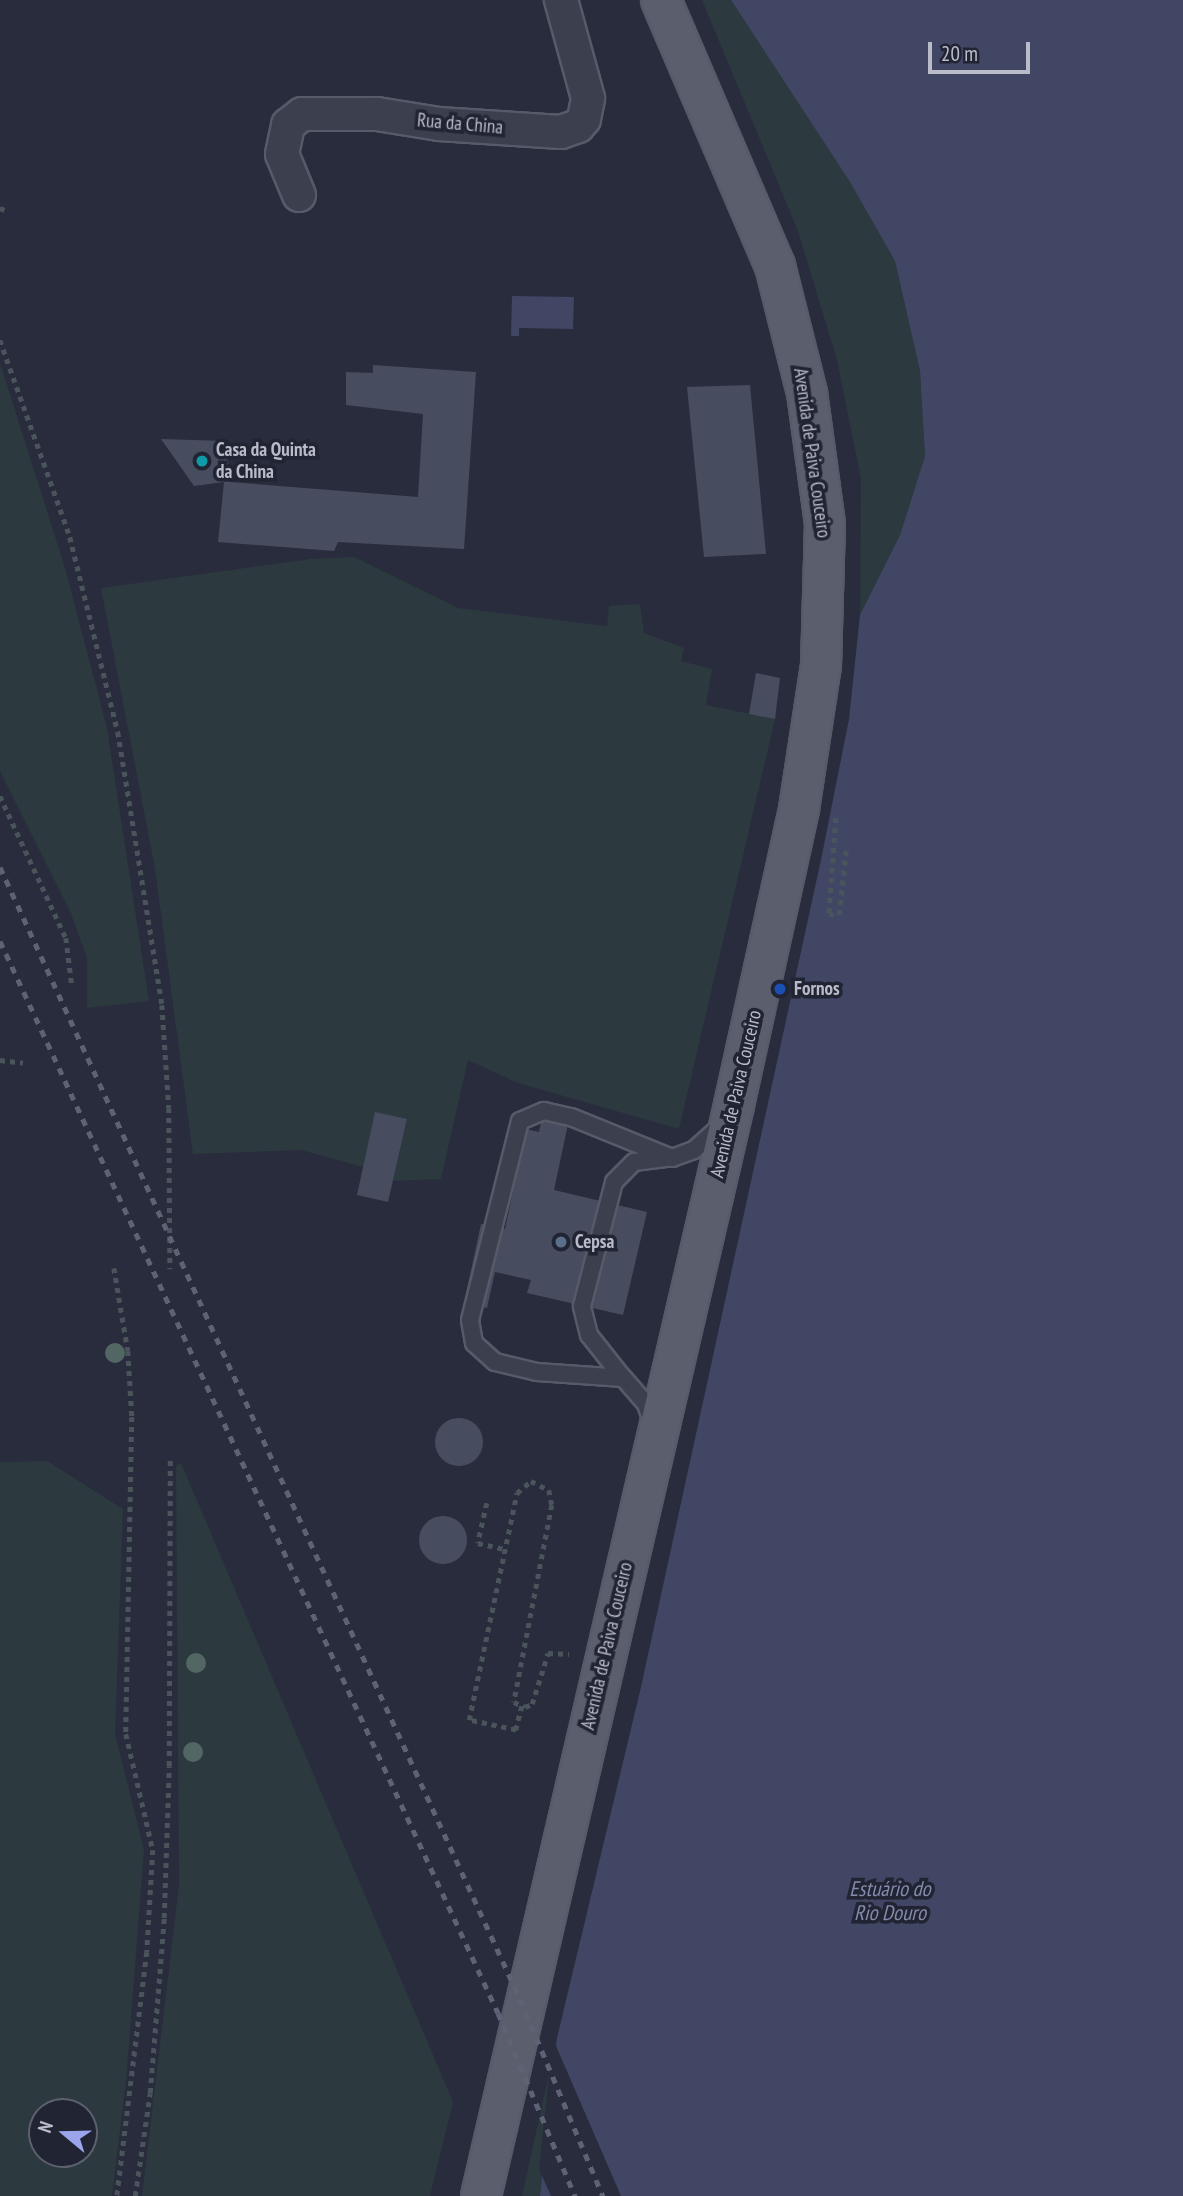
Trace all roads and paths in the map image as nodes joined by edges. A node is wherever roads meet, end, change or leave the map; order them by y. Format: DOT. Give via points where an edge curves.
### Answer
graph roads {
  1 [pos="561,0"];
  2 [pos="661,0"];
  3 [pos="299,195"];
  4 [pos="0,340"];
  5 [pos="0,796"];
  6 [pos="830,816"];
  7 [pos="846,850"];
  8 [pos="72,986"];
  9 [pos="0,1060"];
  10 [pos="23,1063"];
  11 [pos="731,1118"];
  12 [pos="672,1157"];
  13 [pos="114,1268"];
  14 [pos="170,1269"];
  15 [pos="623,1378"];
  16 [pos="655,1435"];
  17 [pos="170,1460"];
  18 [pos="487,1503"];
  19 [pos="503,1549"];
  20 [pos="604,1662"];
  21 [pos="522,1706"];
  22 [pos="117,2196"];
  23 [pos="135,2196"];
  24 [pos="481,2196"];
  1 -- 3 [label="street, Rua da China" via="588,98 578,126 561,132 439,124 377,114 302,114 288,125 282,154"];
  2 -- 11 [label="main road, Avenida de Paiva Couceiro" via="775,266 807,393 825,524 821,666 801,796"];
  4 -- 14 [label="path" via="90,604 132,803 162,1005 169,1108"];
  5 -- 8 [label="path" via="66,938"];
  6 -- 7 [label="path" via="837,818 829,915 839,915"];
  9 -- 10 [label="path"];
  11 -- 12 [label="lane" via="694,1150"];
  11 -- 16 [label="main road, Avenida de Paiva Couceiro"];
  12 -- 15 [label="lane" via="634,1163 614,1182 582,1306 589,1335"];
  12 -- 15 [label="lane" via="570,1117 544,1111 520,1121 470,1320 474,1343 495,1362 537,1372"];
  13 -- 22 [label="path" via="128,1351 132,1417 126,1734 153,1850 146,1964"];
  15 -- 16 [label="lane" via="646,1404"];
  16 -- 20 [label="main road, Avenida de Paiva Couceiro"];
  17 -- 23 [label="path" via="164,1918 150,2093"];
  18 -- 19 [label="path" via="478,1544"];
  19 -- 21 [label="path" via="469,1720 516,1730"];
  19 -- 21 [label="path" via="519,1487 531,1481 544,1486 551,1496 550,1521 513,1696"];
  20 -- 21 [label="path" via="548,1653 532,1704"];
  20 -- 24 [label="main road, Avenida de Paiva Couceiro"];
}
